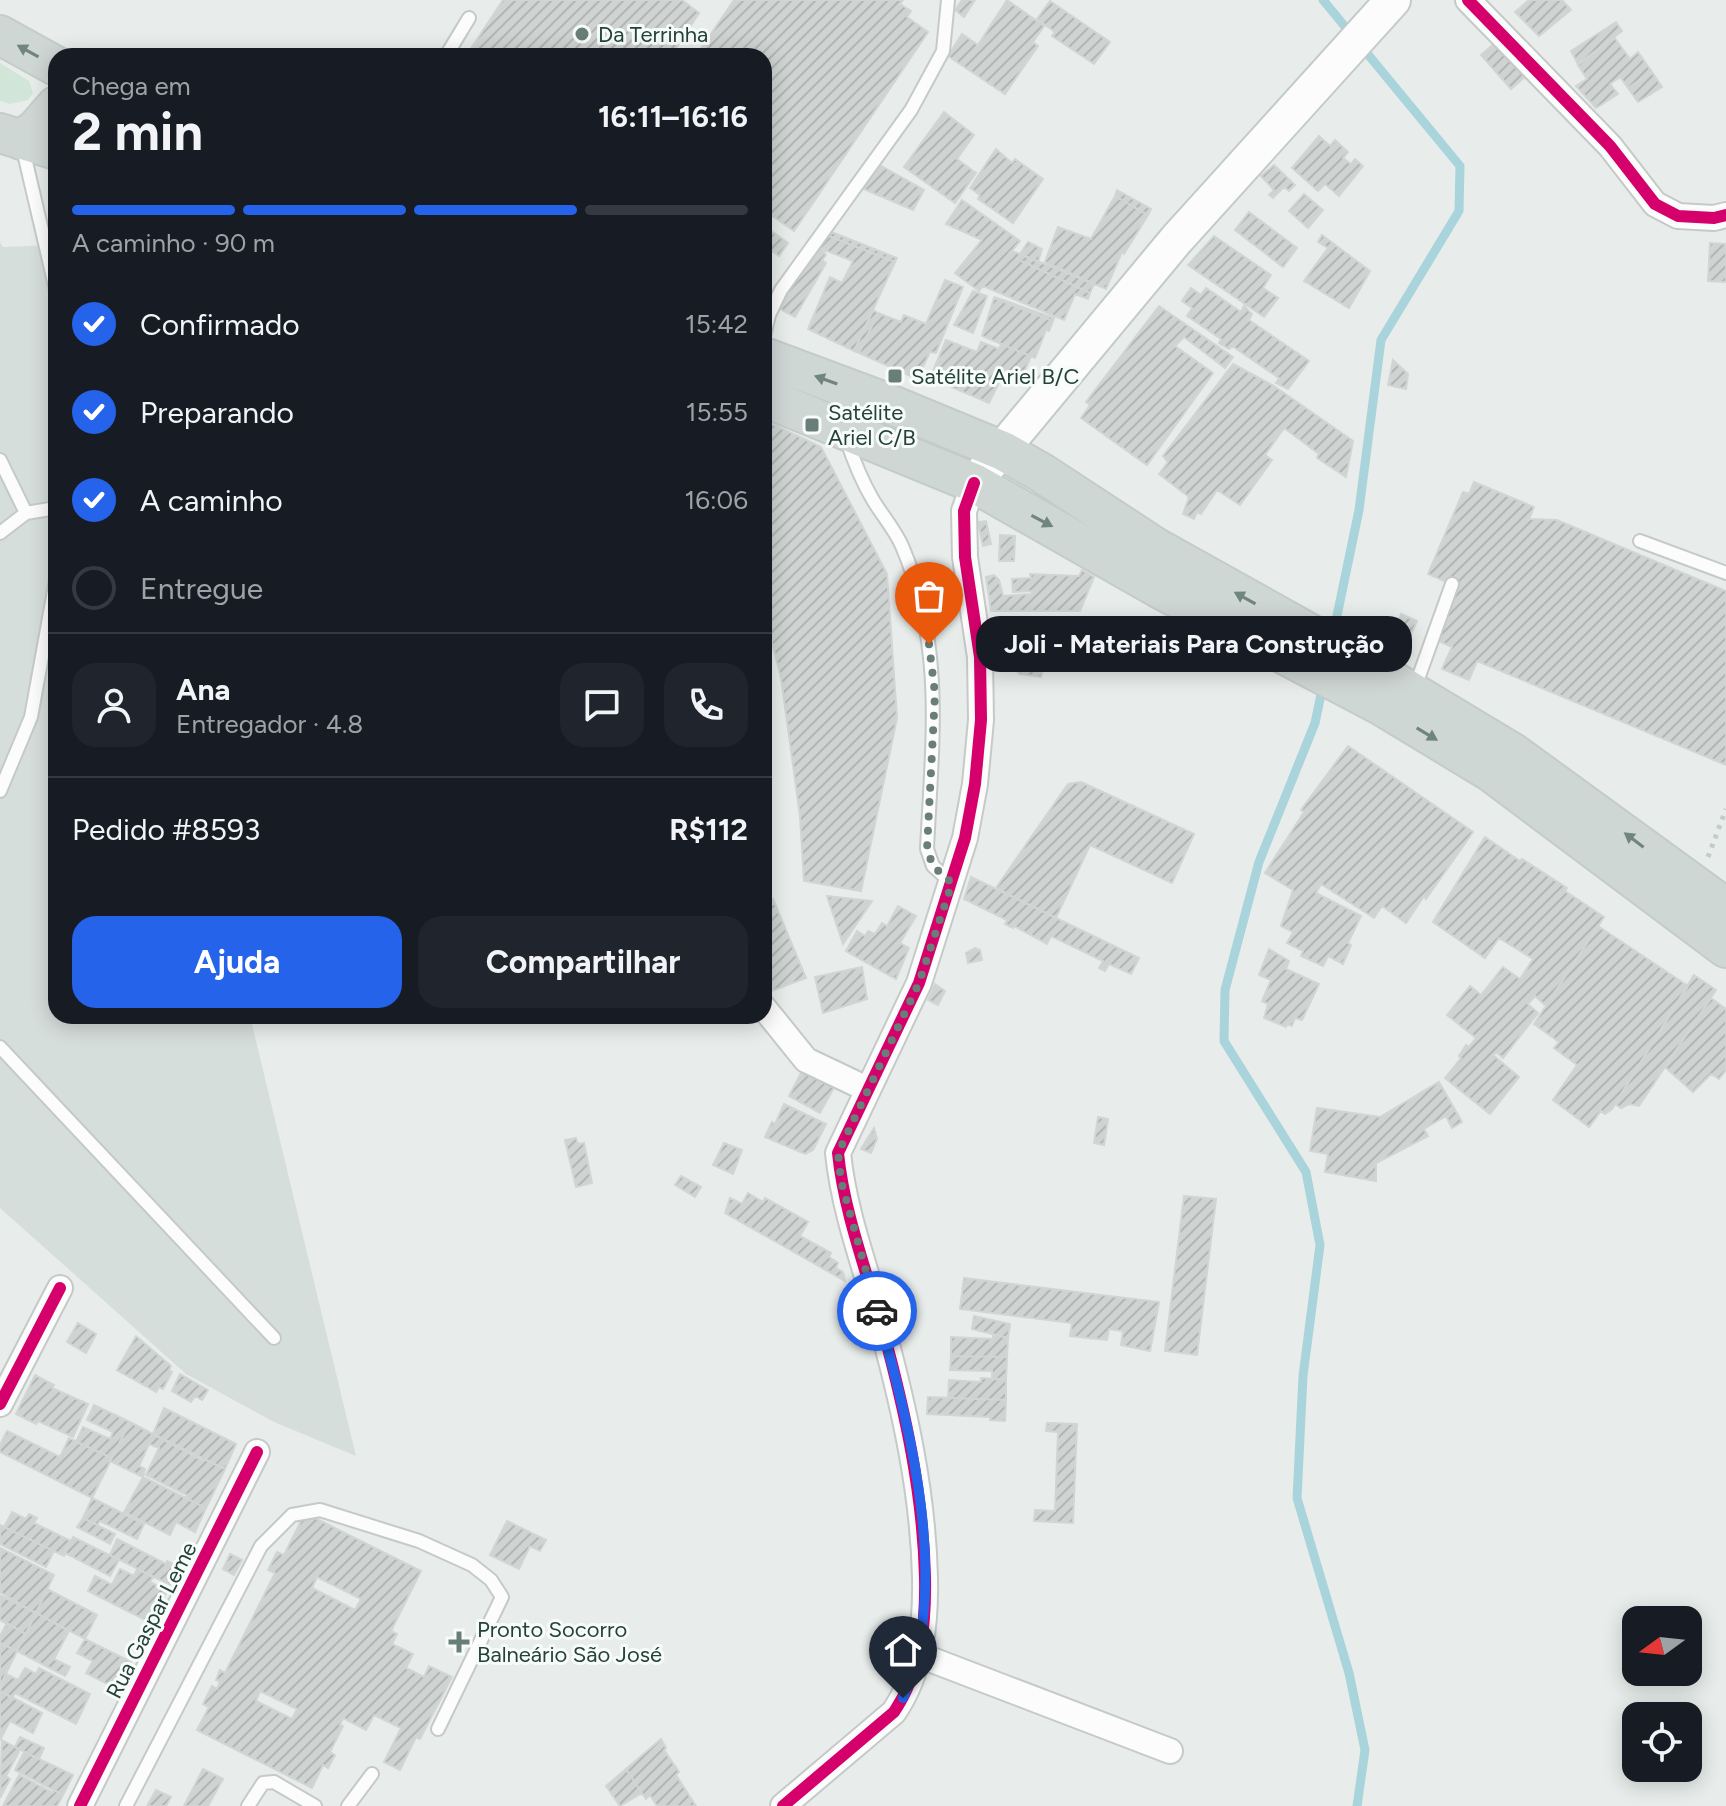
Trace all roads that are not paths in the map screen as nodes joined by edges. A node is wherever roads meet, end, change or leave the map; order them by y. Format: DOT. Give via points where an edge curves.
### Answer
graph roads {
  1 [pos="948,0"];
  2 [pos="1393,0"];
  3 [pos="1468,0"];
  4 [pos="469,18"];
  5 [pos="0,35"];
  6 [pos="451,48"];
  7 [pos="48,62"];
  8 [pos="48,115"];
  9 [pos="26,141"];
  10 [pos="1726,215"];
  11 [pos="48,250"];
  12 [pos="772,309"];
  13 [pos="772,360"];
  14 [pos="772,400"];
  15 [pos="843,429"];
  16 [pos="1003,451"];
  17 [pos="0,460"];
  18 [pos="974,483"];
  19 [pos="48,509"];
  20 [pos="26,513"];
  21 [pos="0,533"];
  22 [pos="1640,541"];
  23 [pos="1726,573"];
  24 [pos="1452,584"];
  25 [pos="48,624"];
  26 [pos="1310,652"];
  27 [pos="1365,681"];
  28 [pos="1412,693"];
  29 [pos="0,791"];
  30 [pos="952,883"];
  31 [pos="1711,898"];
  32 [pos="1726,948"];
  33 [pos="772,1018"];
  34 [pos="0,1047"];
  35 [pos="867,1089"];
  36 [pos="60,1288"];
  37 [pos="274,1338"];
  38 [pos="0,1404"];
  39 [pos="257,1452"];
  40 [pos="919,1655"];
  41 [pos="438,1729"];
  42 [pos="1170,1751"];
  43 [pos="372,1774"];
  44 [pos="87,1804"];
  45 [pos="126,1806"];
  46 [pos="248,1806"];
  47 [pos="315,1806"];
  48 [pos="348,1806"];
  49 [pos="783,1806"];
  1 -- 12 [label="lane" via="943,51 911,110"];
  2 -- 16 [label="main road" via="1176,240"];
  3 -- 10 [label="street" via="1610,146 1655,204 1678,216"];
  4 -- 6 [label="lane"];
  7 -- 5 [label="main road, one-way"];
  8 -- 9 [label="main road"];
  9 -- 11 [label="lane"];
  16 -- 13 [label="main road, one-way"];
  14 -- 15 [label="main road"];
  15 -- 18 [label="main road"];
  15 -- 30 [label="lane" via="871,497 902,544 926,619 935,694 927,849 933,866"];
  16 -- 18 [label="main road"];
  26 -- 16 [label="main road, one-way"];
  17 -- 20 [label="lane"];
  18 -- 26 [label="main road, one-way" via="1162,590"];
  18 -- 30 [label="street" via="964,527 980,657 981,720 975,784"];
  19 -- 20 [label="lane"];
  20 -- 21 [label="lane"];
  22 -- 23 [label="lane"];
  24 -- 28 [label="lane"];
  25 -- 29 [label="lane" via="31,717"];
  26 -- 27 [label="main road"];
  27 -- 28 [label="main road"];
  27 -- 32 [label="main road, one-way"];
  31 -- 28 [label="main road, one-way" via="1513,753"];
  30 -- 35 [label="street" via="919,983"];
  33 -- 35 [label="street" via="806,1060"];
  34 -- 37 [label="lane"];
  35 -- 40 [label="street" via="838,1153 921,1501 925,1588"];
  36 -- 38 [label="street"];
  39 -- 44 [label="street, Rua Gaspar Leme"];
  40 -- 42 [label="street"];
  40 -- 49 [label="street" via="894,1712"];
  41 -- 45 [label="lane" via="502,1597 491,1580 472,1565 419,1541 320,1510 292,1515 261,1546"];
  43 -- 48 [label="lane"];
  46 -- 47 [label="lane" via="263,1783 274,1782"];
}
